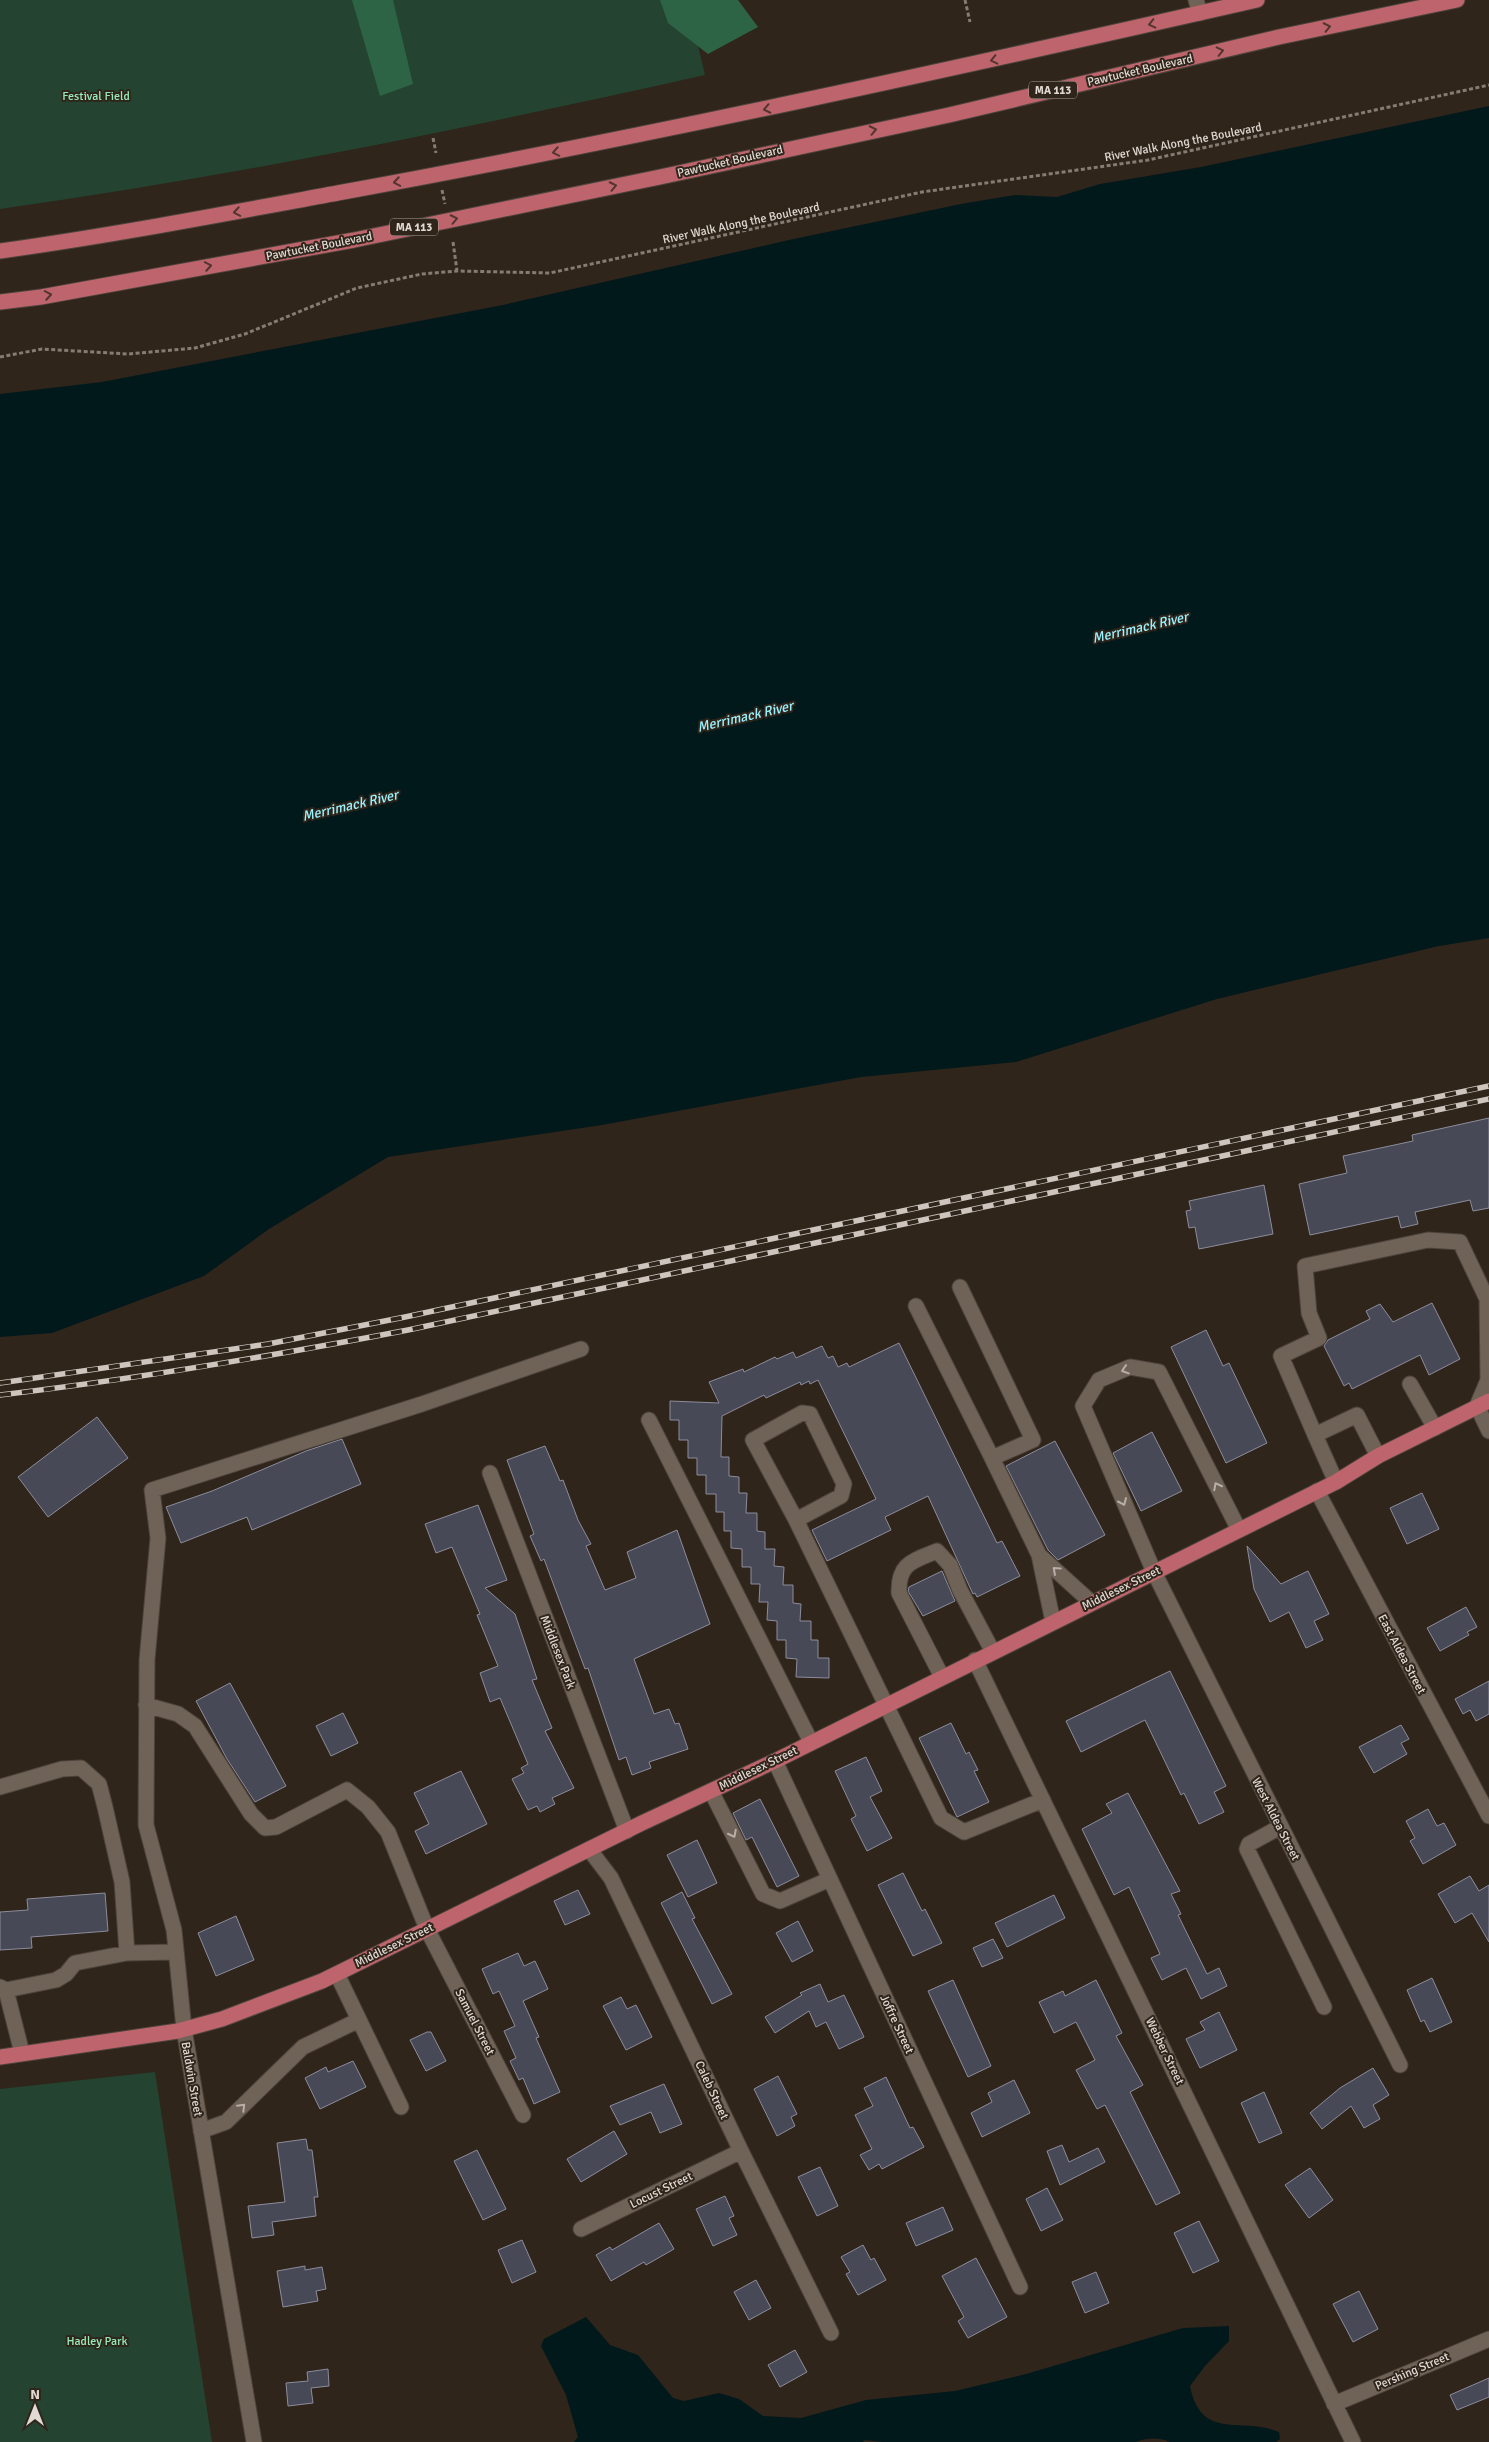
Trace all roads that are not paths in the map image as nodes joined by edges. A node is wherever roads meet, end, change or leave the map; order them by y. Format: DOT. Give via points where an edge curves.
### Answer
graph roads {
  1 [pos="1257,0"];
  2 [pos="1457,0"];
  3 [pos="1198,6"];
  4 [pos="0,251"];
  5 [pos="0,302"];
  6 [pos="960,1287"];
  7 [pos="916,1306"];
  8 [pos="582,1349"];
  9 [pos="1410,1384"];
  10 [pos="1483,1403"];
  11 [pos="648,1420"];
  12 [pos="1435,1428"];
  13 [pos="1489,1431"];
  14 [pos="1315,1435"];
  15 [pos="1378,1456"];
  16 [pos="992,1458"];
  17 [pos="490,1473"];
  18 [pos="1336,1482"];
  19 [pos="1316,1491"];
  20 [pos="796,1520"];
  21 [pos="1238,1530"];
  22 [pos="1039,1555"];
  23 [pos="1154,1572"];
  24 [pos="1092,1603"];
  25 [pos="1054,1622"];
  26 [pos="993,1652"];
  27 [pos="975,1660"];
  28 [pos="942,1677"];
  29 [pos="887,1704"];
  30 [pos="146,1710"];
  31 [pos="811,1742"];
  32 [pos="775,1761"];
  33 [pos="0,1787"];
  34 [pos="711,1791"];
  35 [pos="1043,1800"];
  36 [pos="1489,1816"];
  37 [pos="1280,1827"];
  38 [pos="627,1831"];
  39 [pos="589,1849"];
  40 [pos="830,1879"];
  41 [pos="427,1929"];
  42 [pos="175,1952"];
  43 [pos="127,1954"];
  44 [pos="337,1974"];
  45 [pos="3,1989"];
  46 [pos="1324,2007"];
  47 [pos="359,2020"];
  48 [pos="184,2029"];
  49 [pos="22,2053"];
  50 [pos="0,2057"];
  51 [pos="1400,2065"];
  52 [pos="401,2107"];
  53 [pos="523,2116"];
  54 [pos="202,2131"];
  55 [pos="740,2151"];
  56 [pos="581,2229"];
  57 [pos="1020,2287"];
  58 [pos="831,2334"];
  59 [pos="1489,2339"];
  60 [pos="1334,2404"];
  61 [pos="254,2442"];
  62 [pos="1353,2442"];
  1 -- 3 [label="main road"];
  5 -- 2 [label="main road, Pawtucket Boulevard / MA 113, one-way" via="354,240 651,179"];
  3 -- 4 [label="main road, one-way" via="889,83 590,145 206,217"];
  6 -- 16 [label="street" via="1032,1440"];
  7 -- 16 [label="street"];
  8 -- 30 [label="street, Baldwin Street" via="152,1490 158,1538"];
  9 -- 12 [label="street"];
  10 -- 12 [label="main road, Middlesex Street"];
  10 -- 13 [label="street"];
  10 -- 14 [label="street" via="1488,1380 1487,1299 1460,1242 1428,1240 1305,1266 1309,1314 1319,1338 1281,1356"];
  11 -- 31 [label="street"];
  12 -- 15 [label="main road, Middlesex Street"];
  14 -- 15 [label="street" via="1357,1416"];
  14 -- 18 [label="street"];
  15 -- 18 [label="main road, Middlesex Street"];
  16 -- 22 [label="street"];
  17 -- 38 [label="street, Middlesex Park"];
  18 -- 19 [label="main road, Middlesex Street"];
  19 -- 21 [label="main road, Middlesex Street"];
  19 -- 36 [label="street, East Aldea Street"];
  20 -- 20 [label="street" via="841,1496 844,1484 810,1414 802,1413 753,1440"];
  20 -- 29 [label="street"];
  21 -- 23 [label="main road, Middlesex Street"];
  21 -- 23 [label="street, West Aldea Street, one-way" via="1159,1372 1130,1367 1099,1380 1083,1406"];
  24 -- 22 [label="street, one-way"];
  22 -- 25 [label="street"];
  23 -- 24 [label="main road, Middlesex Street"];
  23 -- 37 [label="street, West Aldea Street"];
  24 -- 25 [label="main road, Middlesex Street"];
  25 -- 26 [label="main road, Middlesex Street"];
  26 -- 27 [label="main road, Middlesex Street"];
  26 -- 28 [label="street" via="950,1565 937,1551 908,1563 898,1578 899,1593"];
  27 -- 28 [label="main road, Middlesex Street"];
  27 -- 35 [label="street, Webber Street"];
  28 -- 29 [label="main road, Middlesex Street"];
  29 -- 31 [label="main road, Middlesex Street"];
  29 -- 35 [label="street" via="941,1818 964,1832"];
  30 -- 41 [label="street, Samuel Street" via="178,1714 195,1726 250,1814 265,1828 276,1827 347,1790 368,1807 388,1832"];
  30 -- 42 [label="street, Baldwin Street" via="146,1825 174,1930"];
  31 -- 32 [label="main road, Middlesex Street"];
  32 -- 34 [label="main road, Middlesex Street"];
  32 -- 40 [label="street, Joffre Street"];
  33 -- 43 [label="street" via="62,1768 81,1768 99,1784 122,1882"];
  34 -- 38 [label="main road, Middlesex Street"];
  34 -- 40 [label="street, one-way" via="763,1894 780,1901"];
  35 -- 60 [label="street, Webber Street"];
  37 -- 46 [label="street" via="1249,1844 1247,1849"];
  37 -- 51 [label="street, West Aldea Street"];
  38 -- 39 [label="main road, Middlesex Street"];
  39 -- 41 [label="main road, Middlesex Street"];
  39 -- 55 [label="street, Caleb Street" via="611,1878"];
  40 -- 57 [label="street, Joffre Street"];
  41 -- 44 [label="main road, Middlesex Street"];
  41 -- 53 [label="street, Samuel Street"];
  42 -- 43 [label="street"];
  42 -- 48 [label="street, Baldwin Street"];
  43 -- 45 [label="street" via="75,1963 56,1980"];
  44 -- 47 [label="street"];
  44 -- 48 [label="main road, Middlesex Street" via="222,2019"];
  45 -- 49 [label="street"];
  47 -- 52 [label="street"];
  54 -- 47 [label="street, one-way" via="226,2122 303,2046"];
  48 -- 49 [label="main road, Middlesex Street"];
  48 -- 54 [label="street, Baldwin Street"];
  49 -- 50 [label="main road, Middlesex Street"];
  54 -- 61 [label="street, Baldwin Street"];
  55 -- 56 [label="street, Locust Street"];
  55 -- 58 [label="street, Caleb Street"];
  59 -- 60 [label="street, Pershing Street"];
  60 -- 62 [label="street, Webber Street"];
}
